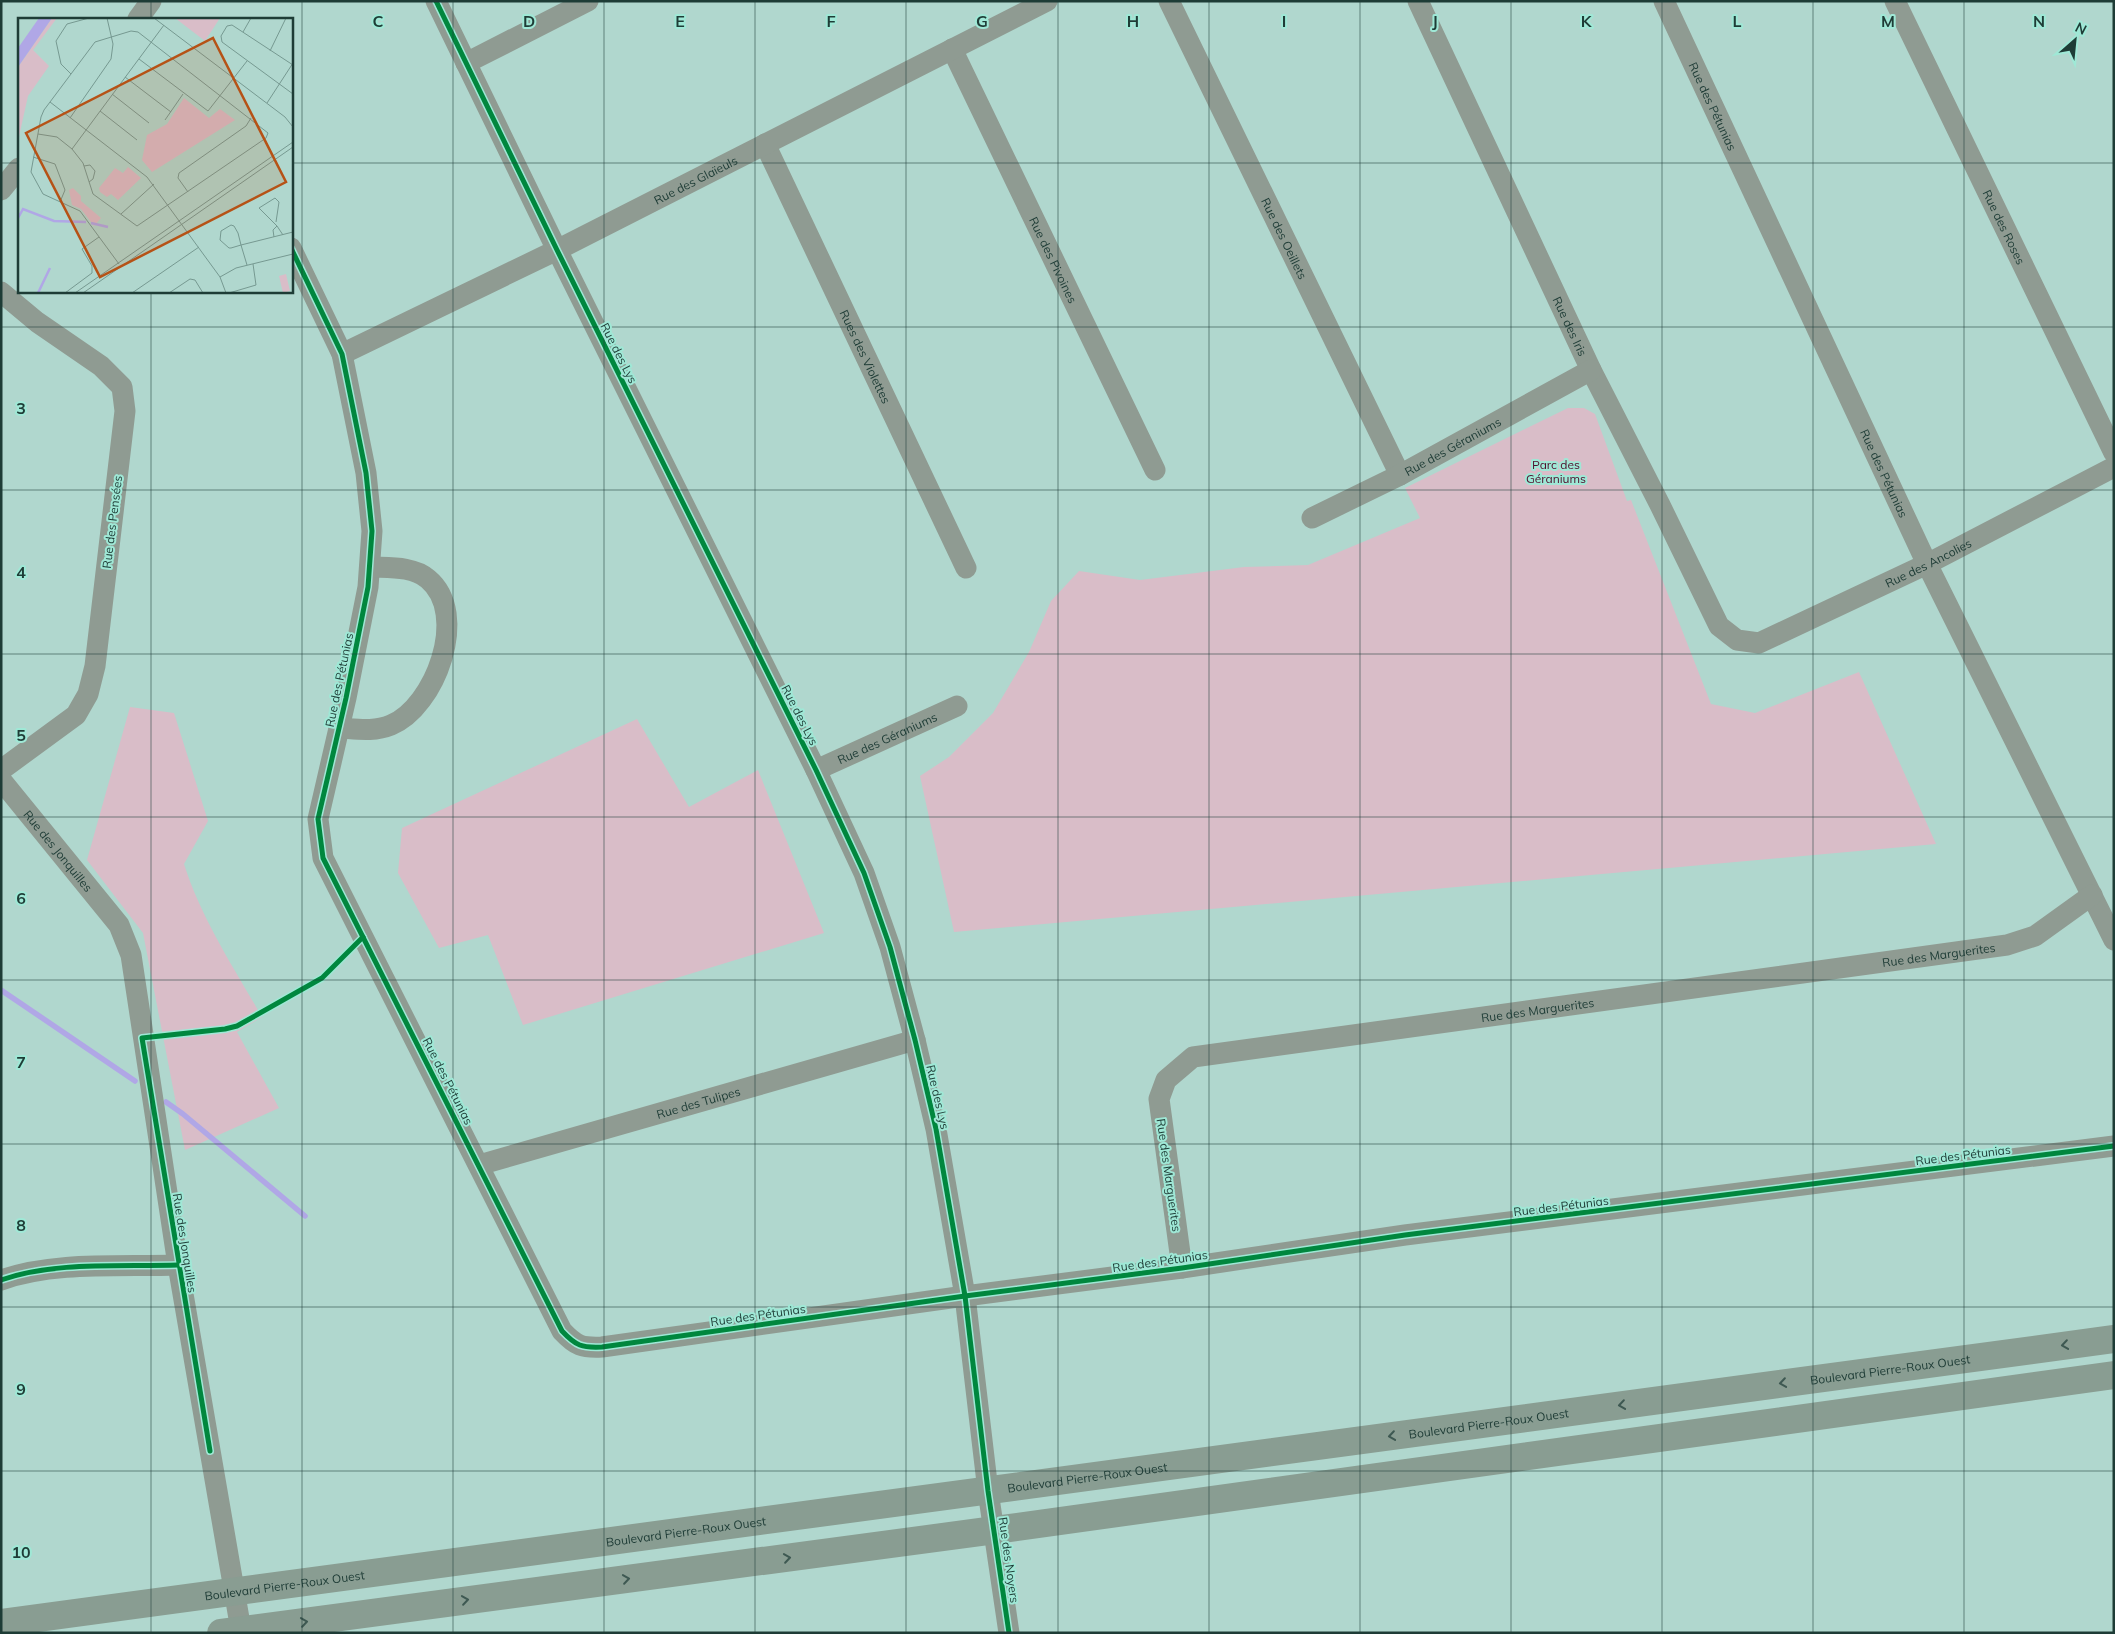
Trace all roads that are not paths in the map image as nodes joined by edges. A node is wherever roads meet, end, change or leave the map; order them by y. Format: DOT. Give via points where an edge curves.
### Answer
graph roads {
  1 [pos="151,1"];
  2 [pos="436,1"];
  3 [pos="588,1"];
  4 [pos="1047,1"];
  5 [pos="1169,1"];
  6 [pos="1418,1"];
  7 [pos="1664,1"];
  8 [pos="1895,1"];
  9 [pos="139,18"];
  10 [pos="952,49"];
  11 [pos="466,63"];
  12 [pos="766,144"];
  13 [pos="18,169"];
  14 [pos="1,190"];
  15 [pos="292,250"];
  16 [pos="557,250"];
  17 [pos="1,292"];
  18 [pos="342,354"];
  19 [pos="1591,370"];
  20 [pos="2114,453"];
  21 [pos="2114,467"];
  22 [pos="1155,470"];
  23 [pos="1400,475"];
  24 [pos="1312,518"];
  25 [pos="1927,564"];
  26 [pos="370,567"];
  27 [pos="966,568"];
  28 [pos="1737,640"];
  29 [pos="957,706"];
  30 [pos="339,728"];
  31 [pos="1,770"];
  32 [pos="816,770"];
  33 [pos="1,780"];
  34 [pos="2092,894"];
  35 [pos="2114,940"];
  36 [pos="915,1040"];
  37 [pos="2114,1146"];
  38 [pos="479,1165"];
  39 [pos="178,1265"];
  40 [pos="1182,1268"];
  41 [pos="1,1280"];
  42 [pos="965,1296"];
  43 [pos="2114,1338"];
  44 [pos="2114,1375"];
  45 [pos="988,1491"];
  46 [pos="995,1530"];
  47 [pos="235,1592"];
  48 [pos="1,1623"];
  49 [pos="231,1631"];
  50 [pos="1009,1633"];
  1 -- 9 [label="street"];
  2 -- 11 [label="street, Rue des Lys"];
  3 -- 11 [label="street"];
  4 -- 10 [label="street, Rue des Glaïeuls"];
  5 -- 23 [label="street, Rue des Oeillets"];
  6 -- 19 [label="street, Rue des Iris"];
  7 -- 25 [label="street, Rue des Pétunias"];
  8 -- 20 [label="street, Rue des Roses"];
  10 -- 12 [label="street, Rue des Glaïeuls"];
  10 -- 22 [label="street, Rue des Pivoines"];
  11 -- 16 [label="street, Rue des Lys"];
  12 -- 16 [label="street, Rue des Glaïeuls"];
  12 -- 27 [label="street, Rues des Violettes"];
  13 -- 14 [label="street"];
  15 -- 18 [label="street, Rue des Pétunias"];
  16 -- 18 [label="street, Rue des Glaïeuls"];
  16 -- 32 [label="street, Rue des Lys"];
  17 -- 31 [label="street, Rue des Pensées" via="37,322 101,366 122,387 125,412 95,666 88,694 76,715"];
  18 -- 26 [label="street, Rue des Pétunias" via="366,473 372,531"];
  19 -- 23 [label="street, Rue des Géraniums"];
  19 -- 28 [label="street, Rue des Iris" via="1719,626"];
  21 -- 25 [label="street, Rue des Ancolies"];
  23 -- 24 [label="street, Rue des Géraniums"];
  25 -- 28 [label="street, Rue des Ancolies" via="1759,643"];
  25 -- 34 [label="street, Rue des Pétunias"];
  26 -- 30 [label="street, Rue des Pétunias"];
  26 -- 30 [label="street" via="410,570 428,579 440,595 448,626 444,654 433,683 414,708 392,725 372,730"];
  29 -- 32 [label="street, Rue des Géraniums"];
  30 -- 38 [label="street, Rue des Pétunias" via="318,818 323,858"];
  32 -- 36 [label="street, Rue des Lys" via="864,873 890,947"];
  33 -- 39 [label="street, Rue des Jonquilles" via="119,925 131,955"];
  34 -- 35 [label="street, Rue des Pétunias"];
  34 -- 40 [label="street, Rue des Marguerites" via="2035,936 2007,945 1193,1057 1166,1080 1159,1099"];
  36 -- 38 [label="street, Rue des Tulipes"];
  36 -- 42 [label="street, Rue des Lys" via="936,1129"];
  37 -- 40 [label="street, Rue des Pétunias" via="1404,1235"];
  38 -- 42 [label="street, Rue des Pétunias" via="562,1331 585,1348"];
  39 -- 41 [label="street" via="46,1269"];
  39 -- 47 [label="street, Rue des Jonquilles"];
  40 -- 42 [label="street, Rue des Pétunias"];
  42 -- 45 [label="street, Rue des Lys"];
  43 -- 45 [label="main road, Boulevard Pierre-Roux Ouest, one-way"];
  44 -- 46 [label="main road"];
  45 -- 46 [label="street, Rue des Noyers"];
  45 -- 47 [label="main road, Boulevard Pierre-Roux Ouest"];
  49 -- 46 [label="main road, one-way"];
  46 -- 50 [label="street, Rue des Noyers"];
  47 -- 48 [label="main road, Boulevard Pierre-Roux Ouest"];
  47 -- 49 [label="street, Rue des Jonquilles"];
}
